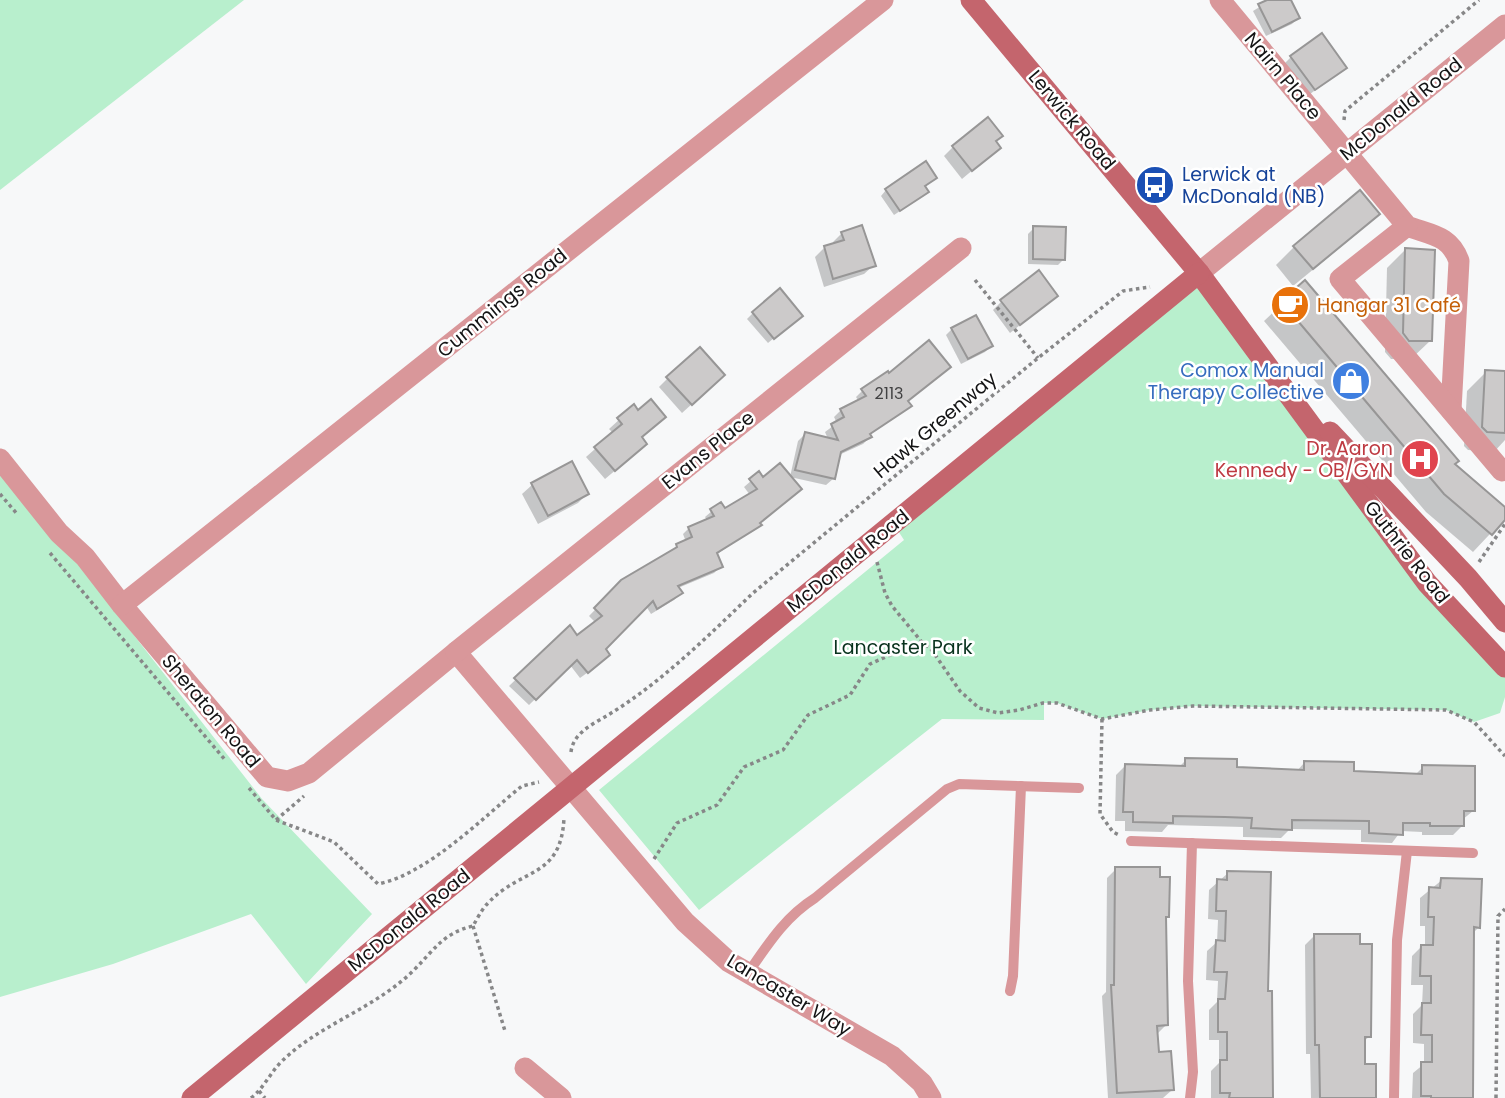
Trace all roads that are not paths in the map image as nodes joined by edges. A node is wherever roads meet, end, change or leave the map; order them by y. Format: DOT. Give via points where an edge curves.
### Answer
graph roads {
  1 [pos="883,0"];
  2 [pos="971,0"];
  3 [pos="1220,0"];
  4 [pos="1505,25"];
  5 [pos="1346,152"];
  6 [pos="1407,226"];
  7 [pos="961,248"];
  8 [pos="1199,273"];
  9 [pos="1267,364"];
  10 [pos="1451,410"];
  11 [pos="0,459"];
  12 [pos="1502,471"];
  13 [pos="122,606"];
  14 [pos="1505,622"];
  15 [pos="456,652"];
  16 [pos="1505,667"];
  17 [pos="1021,786"];
  18 [pos="571,787"];
  19 [pos="1079,788"];
  20 [pos="1131,841"];
  21 [pos="1192,843"];
  22 [pos="1407,851"];
  23 [pos="1473,853"];
  24 [pos="748,973"];
  25 [pos="1010,991"];
  26 [pos="525,1068"];
  27 [pos="192,1098"];
  28 [pos="561,1098"];
  29 [pos="931,1098"];
  30 [pos="1190,1098"];
  31 [pos="1394,1098"];
  1 -- 13 [label="street, Cummings Road"];
  2 -- 8 [label="street, Lerwick Road"];
  3 -- 5 [label="street, Nairn Place"];
  4 -- 5 [label="street, McDonald Road"];
  5 -- 6 [label="street, Nairn Place"];
  5 -- 8 [label="street, McDonald Road"];
  6 -- 10 [label="street" via="1444,239 1454,247 1459,261"];
  6 -- 10 [label="street" via="1340,279"];
  7 -- 15 [label="street, Evans Place"];
  8 -- 9 [label="street, Guthrie Road"];
  8 -- 18 [label="street, McDonald Road"];
  9 -- 14 [label="street, Guthrie Road"];
  9 -- 16 [label="street, Guthrie Road" via="1427,583"];
  10 -- 12 [label="street"];
  11 -- 13 [label="street, Sheraton Road"];
  13 -- 15 [label="street, Sheraton Road" via="267,777 288,781 309,774"];
  15 -- 18 [label="street"];
  17 -- 19 [label="lane"];
  17 -- 24 [label="lane" via="959,784 947,789 798,909"];
  17 -- 25 [label="lane"];
  18 -- 24 [label="street, Lancaster Way" via="685,922"];
  18 -- 27 [label="street, McDonald Road"];
  20 -- 21 [label="lane"];
  21 -- 22 [label="lane"];
  21 -- 30 [label="lane"];
  22 -- 23 [label="lane"];
  22 -- 31 [label="lane" via="1397,940"];
  24 -- 29 [label="street, Lancaster Way" via="891,1056 922,1083"];
  26 -- 28 [label="street"];
}
